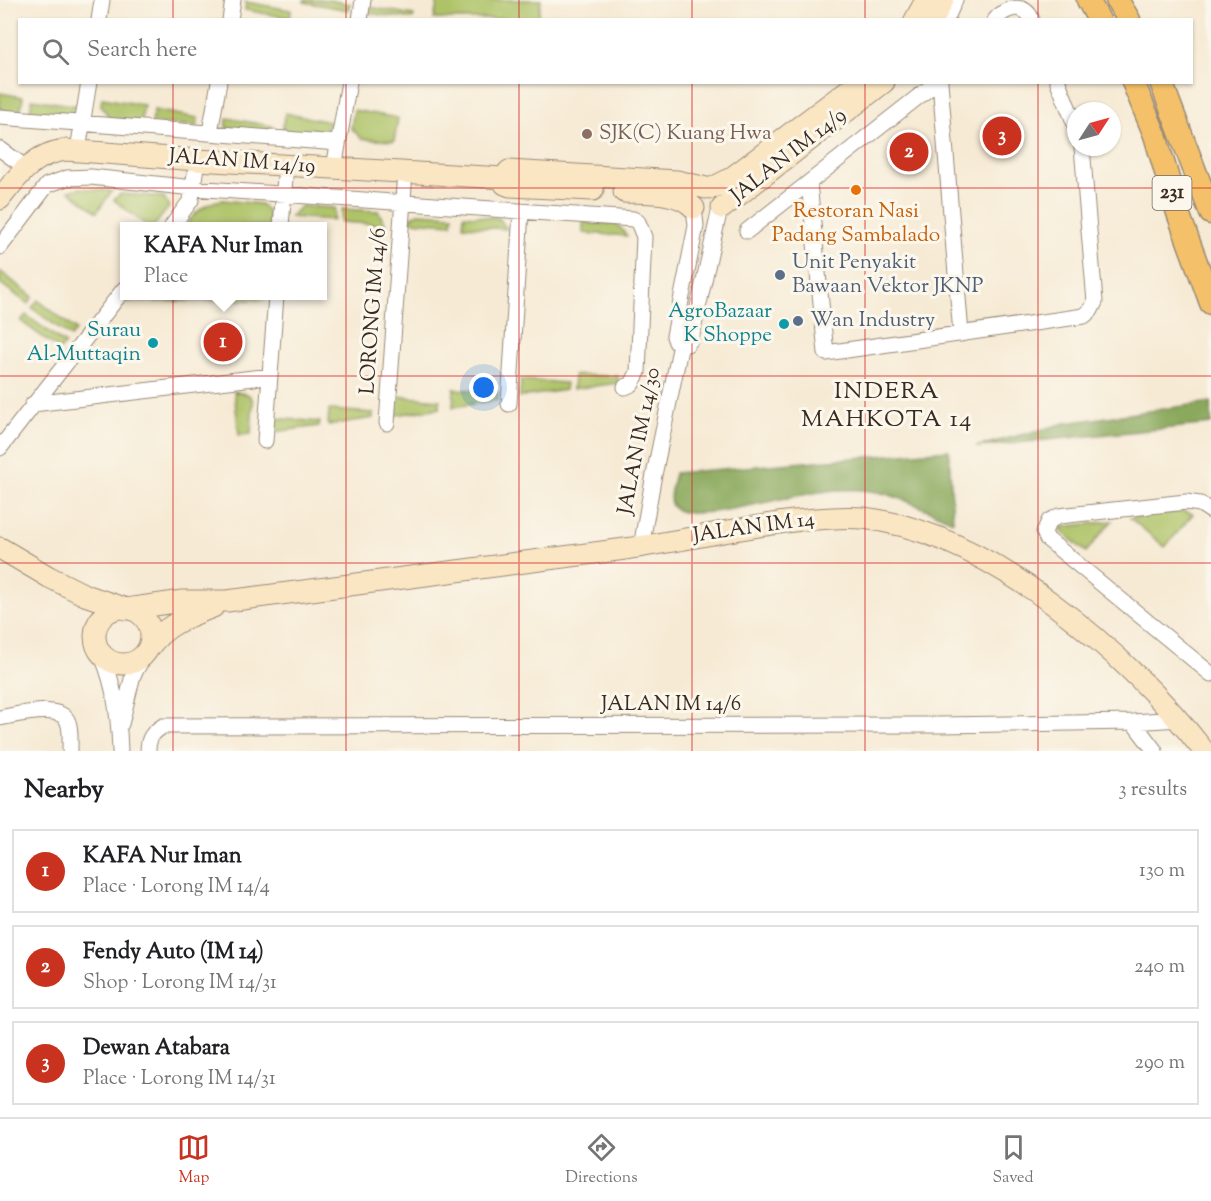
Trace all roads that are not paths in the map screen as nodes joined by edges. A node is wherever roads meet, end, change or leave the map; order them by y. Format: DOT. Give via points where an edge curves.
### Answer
graph roads {
  1 [pos="102,0"];
  2 [pos="233,0"];
  3 [pos="363,0"];
  4 [pos="926,0"];
  5 [pos="943,0"];
  6 [pos="955,0"];
  7 [pos="1088,0"];
  8 [pos="1117,0"];
  9 [pos="1031,17"];
  10 [pos="99,18"];
  11 [pos="230,18"];
  12 [pos="360,18"];
  13 [pos="916,18"];
  14 [pos="934,18"];
  15 [pos="947,18"];
  16 [pos="996,18"];
  17 [pos="1098,18"];
  18 [pos="1128,18"];
  19 [pos="89,84"];
  20 [pos="219,84"];
  21 [pos="349,84"];
  22 [pos="856,84"];
  23 [pos="881,84"];
  24 [pos="936,84"];
  25 [pos="939,84"];
  26 [pos="1059,84"];
  27 [pos="1134,84"];
  28 [pos="1162,84"];
  29 [pos="1067,105"];
  30 [pos="0,117"];
  31 [pos="83,122"];
  32 [pos="210,132"];
  33 [pos="338,143"];
  34 [pos="0,149"];
  35 [pos="78,150"];
  36 [pos="1083,156"];
  37 [pos="197,160"];
  38 [pos="286,165"];
  39 [pos="26,167"];
  40 [pos="334,168"];
  41 [pos="405,172"];
  42 [pos="503,178"];
  43 [pos="809,183"];
  44 [pos="193,188"];
  45 [pos="709,188"];
  46 [pos="284,194"];
  47 [pos="0,199"];
  48 [pos="403,202"];
  49 [pos="694,208"];
  50 [pos="521,211"];
  51 [pos="721,211"];
  52 [pos="1211,213"];
  53 [pos="175,222"];
  54 [pos="281,222"];
  55 [pos="747,231"];
  56 [pos="0,247"];
  57 [pos="120,294"];
  58 [pos="276,300"];
  59 [pos="1211,303"];
  60 [pos="961,334"];
  61 [pos="681,344"];
  62 [pos="270,376"];
  63 [pos="625,387"];
  64 [pos="33,404"];
  65 [pos="509,404"];
  66 [pos="387,423"];
  67 [pos="265,441"];
  68 [pos="0,448"];
  69 [pos="1211,510"];
  70 [pos="641,547"];
  71 [pos="0,548"];
  72 [pos="49,577"];
  73 [pos="227,601"];
  74 [pos="126,609"];
  75 [pos="97,646"];
  76 [pos="148,649"];
  77 [pos="1211,674"];
  78 [pos="0,718"];
  79 [pos="1179,719"];
  80 [pos="1133,722"];
  81 [pos="120,733"];
  82 [pos="70,751"];
  83 [pos="120,751"];
  84 [pos="148,751"];
  85 [pos="1155,751"];
  86 [pos="1204,751"];
  1 -- 10 [label="street"];
  2 -- 11 [label="street"];
  3 -- 12 [label="street"];
  4 -- 13 [label="street"];
  5 -- 14 [label="street"];
  6 -- 15 [label="street"];
  7 -- 17 [label="main road"];
  8 -- 18 [label="main road"];
  9 -- 16 [label="street" via="1022,9 1011,8"];
  19 -- 31 [label="street"];
  20 -- 32 [label="street"];
  21 -- 33 [label="street"];
  22 -- 45 [label="street, JALAN IM 14/9" via="730,179"];
  23 -- 51 [label="street, JALAN IM 14/9"];
  24 -- 43 [label="street"];
  25 -- 60 [label="street"];
  26 -- 29 [label="street"];
  27 -- 59 [label="main road, 231" via="1155,135"];
  28 -- 52 [label="main road, 231"];
  30 -- 31 [label="street"];
  31 -- 32 [label="street"];
  31 -- 35 [label="street"];
  32 -- 33 [label="street"];
  33 -- 40 [label="street"];
  34 -- 39 [label="street"];
  35 -- 37 [label="street, JALAN IM 14/19"];
  35 -- 39 [label="street, JALAN IM 14/19" via="42,156"];
  36 -- 60 [label="street" via="1095,302 1091,310 1084,316"];
  37 -- 38 [label="street, JALAN IM 14/19"];
  37 -- 44 [label="street"];
  38 -- 40 [label="street, JALAN IM 14/19"];
  38 -- 46 [label="street"];
  39 -- 47 [label="street, JALAN IM 14/19"];
  40 -- 41 [label="street, JALAN IM 14/19"];
  41 -- 42 [label="street, JALAN IM 14/19"];
  41 -- 48 [label="street, LORONG IM 14/6"];
  42 -- 45 [label="street" via="509,171 559,173 677,181"];
  42 -- 49 [label="street" via="510,186 675,196"];
  43 -- 55 [label="street"];
  43 -- 60 [label="street" via="826,353"];
  44 -- 46 [label="street"];
  44 -- 53 [label="street" via="191,200"];
  44 -- 56 [label="street" via="67,178 47,185"];
  45 -- 49 [label="street" via="697,193"];
  45 -- 51 [label="street" via="723,198"];
  46 -- 48 [label="street"];
  46 -- 54 [label="street"];
  48 -- 50 [label="street"];
  48 -- 66 [label="street, LORONG IM 14/6"];
  49 -- 51 [label="street" via="706,217"];
  49 -- 61 [label="street, JALAN IM 14/30" via="696,226 674,336"];
  50 -- 63 [label="street" via="622,217 638,222 644,237 638,372 632,384"];
  50 -- 65 [label="street"];
  51 -- 61 [label="street, JALAN IM 14/30" via="691,339"];
  57 -- 64 [label="street"];
  58 -- 62 [label="street"];
  61 -- 70 [label="street, JALAN IM 14/30"];
  62 -- 64 [label="street"];
  62 -- 67 [label="street"];
  64 -- 68 [label="street"];
  69 -- 77 [label="street" via="1186,502 1059,516 1045,528 1047,539"];
  70 -- 73 [label="street, JALAN IM 14"];
  70 -- 79 [label="street, JALAN IM 14" via="818,519 862,518 902,526 949,542 1013,577 1076,622 1131,669"];
  71 -- 72 [label="street"];
  72 -- 74 [label="street"];
  72 -- 75 [label="street" via="86,611"];
  73 -- 74 [label="street" via="183,601"];
  73 -- 76 [label="street" via="183,618"];
  74 -- 75 [label="street" via="117,609 101,619 95,637"];
  74 -- 76 [label="street" via="148,623"];
  75 -- 76 [label="street" via="109,660 127,664"];
  75 -- 81 [label="street" via="110,676"];
  76 -- 81 [label="street" via="130,683"];
  78 -- 82 [label="street" via="60,713 68,722"];
  79 -- 80 [label="street, JALAN IM 14/6"];
  79 -- 86 [label="street, JALAN IM 14"];
  80 -- 84 [label="street, JALAN IM 14/6" via="163,726 148,740"];
  80 -- 85 [label="street"];
  81 -- 83 [label="street"];
}
